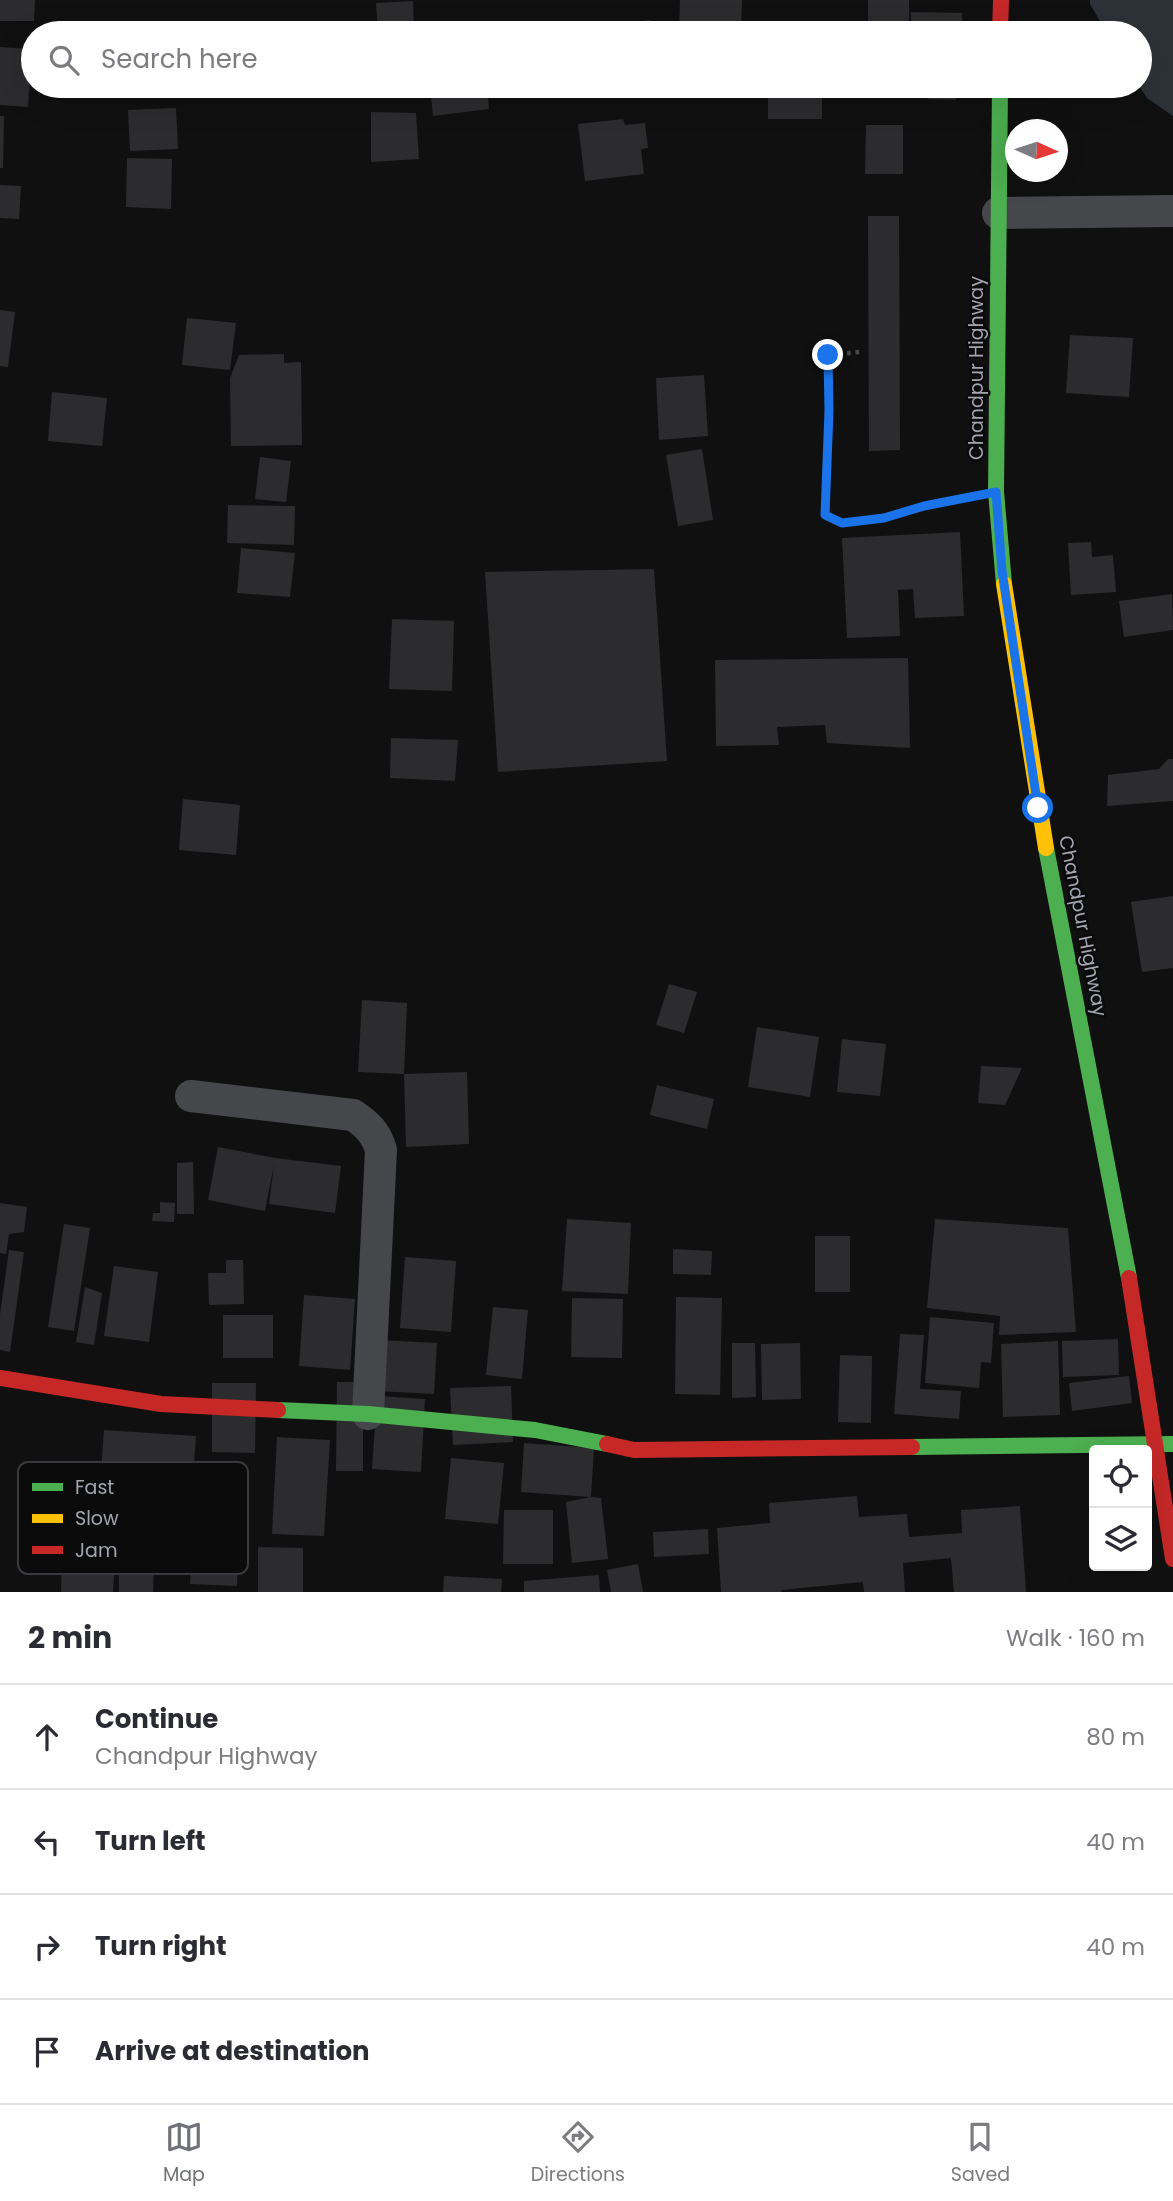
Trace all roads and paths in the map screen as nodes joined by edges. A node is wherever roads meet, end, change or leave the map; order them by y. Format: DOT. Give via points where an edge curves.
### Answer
graph roads {
  1 [pos="1000,0"];
  2 [pos="1000,21"];
  3 [pos="1000,98"];
  4 [pos="1173,211"];
  5 [pos="999,213"];
  6 [pos="859,352"];
  7 [pos="996,492"];
  8 [pos="191,1096"];
  9 [pos="0,1378"];
  10 [pos="368,1414"];
  11 [pos="1165,1444"];
  12 [pos="1173,1559"];
  1 -- 2 [label="main road"];
  3 -- 5 [label="main road, Chandpur Highway"];
  4 -- 5 [label="street"];
  5 -- 7 [label="main road, Chandpur Highway"];
  6 -- 7 [label="path" via="828,355 825,515 842,523 884,518"];
  7 -- 11 [label="main road, Chandpur Highway" via="1002,571 1038,808"];
  8 -- 10 [label="street" via="353,1115 378,1138"];
  9 -- 10 [label="main road" via="161,1404"];
  10 -- 11 [label="main road" via="535,1430 634,1450"];
  11 -- 12 [label="main road, Chandpur Highway"];
}
